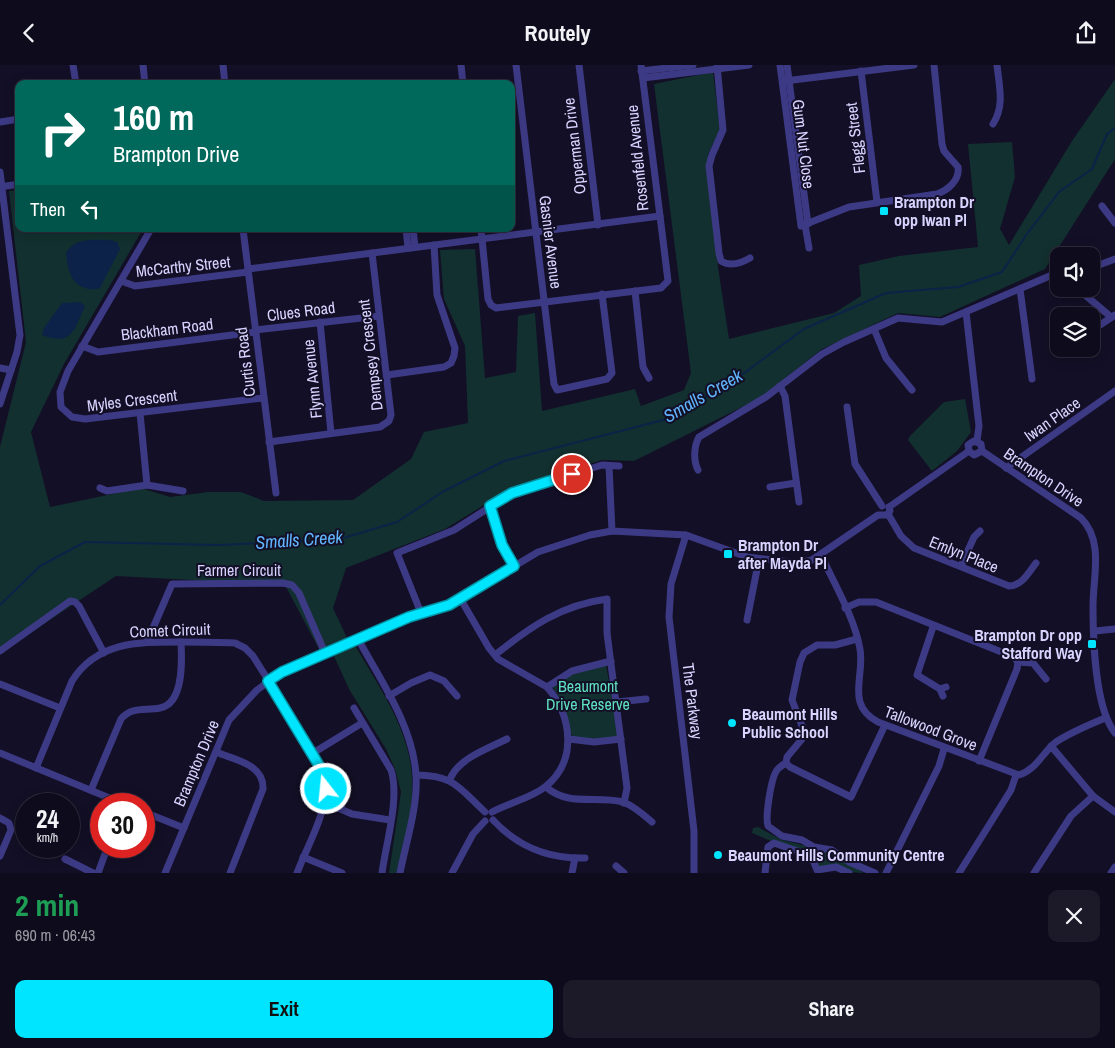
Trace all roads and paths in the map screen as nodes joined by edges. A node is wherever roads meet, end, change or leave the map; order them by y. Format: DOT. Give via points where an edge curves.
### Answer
graph roads {
  1 [pos="73,65"];
  2 [pos="143,65"];
  3 [pos="223,65"];
  4 [pos="460,65"];
  5 [pos="516,65"];
  6 [pos="579,65"];
  7 [pos="693,65"];
  8 [pos="749,65"];
  9 [pos="780,65"];
  10 [pos="787,65"];
  11 [pos="914,65"];
  12 [pos="934,65"];
  13 [pos="997,65"];
  14 [pos="717,66"];
  15 [pos="641,71"];
  16 [pos="861,71"];
  17 [pos="75,80"];
  18 [pos="145,80"];
  19 [pos="225,80"];
  20 [pos="462,80"];
  21 [pos="786,81"];
  22 [pos="15,120"];
  23 [pos="0,122"];
  24 [pos="993,124"];
  25 [pos="0,172"];
  26 [pos="15,185"];
  27 [pos="1,187"];
  28 [pos="877,202"];
  29 [pos="1102,206"];
  30 [pos="660,215"];
  31 [pos="1115,223"];
  32 [pos="598,225"];
  33 [pos="805,225"];
  34 [pos="149,232"];
  35 [pos="243,232"];
  36 [pos="407,232"];
  37 [pos="413,232"];
  38 [pos="480,232"];
  39 [pos="536,232"];
  40 [pos="478,240"];
  41 [pos="434,245"];
  42 [pos="411,248"];
  43 [pos="809,248"];
  44 [pos="372,253"];
  45 [pos="750,258"];
  46 [pos="1115,259"];
  47 [pos="1100,265"];
  48 [pos="248,270"];
  49 [pos="1050,276"];
  50 [pos="121,281"];
  51 [pos="1020,289"];
  52 [pos="635,291"];
  53 [pos="602,294"];
  54 [pos="1088,297"];
  55 [pos="545,303"];
  56 [pos="966,312"];
  57 [pos="379,316"];
  58 [pos="1113,316"];
  59 [pos="320,323"];
  60 [pos="1100,325"];
  61 [pos="874,329"];
  62 [pos="256,331"];
  63 [pos="82,346"];
  64 [pos="0,368"];
  65 [pos="11,370"];
  66 [pos="386,375"];
  67 [pos="649,378"];
  68 [pos="1032,379"];
  69 [pos="780,386"];
  70 [pos="912,390"];
  71 [pos="1115,391"];
  72 [pos="264,398"];
  73 [pos="0,404"];
  74 [pos="847,407"];
  75 [pos="140,413"];
  76 [pos="332,433"];
  77 [pos="977,441"];
  78 [pos="269,442"];
  79 [pos="969,451"];
  80 [pos="982,451"];
  81 [pos="609,465"];
  82 [pos="619,466"];
  83 [pos="1006,468"];
  84 [pos="698,470"];
  85 [pos="796,483"];
  86 [pos="147,485"];
  87 [pos="770,487"];
  88 [pos="100,488"];
  89 [pos="183,491"];
  90 [pos="276,493"];
  91 [pos="799,502"];
  92 [pos="490,506"];
  93 [pos="885,510"];
  94 [pos="612,531"];
  95 [pos="980,531"];
  96 [pos="686,535"];
  97 [pos="821,555"];
  98 [pos="760,559"];
  99 [pos="1036,563"];
  100 [pos="514,566"];
  101 [pos="961,566"];
  102 [pos="460,598"];
  103 [pos="845,608"];
  104 [pos="421,613"];
  105 [pos="747,620"];
  106 [pos="933,627"];
  107 [pos="1115,629"];
  108 [pos="1095,631"];
  109 [pos="358,639"];
  110 [pos="857,639"];
  111 [pos="148,642"];
  112 [pos="181,642"];
  113 [pos="0,651"];
  114 [pos="104,653"];
  115 [pos="325,653"];
  116 [pos="495,655"];
  117 [pos="611,661"];
  118 [pos="1018,662"];
  119 [pos="1046,679"];
  120 [pos="268,681"];
  121 [pos="0,684"];
  122 [pos="548,687"];
  123 [pos="389,695"];
  124 [pos="456,695"];
  125 [pos="943,696"];
  126 [pos="646,699"];
  127 [pos="617,702"];
  128 [pos="60,708"];
  129 [pos="354,708"];
  130 [pos="1105,718"];
  131 [pos="362,723"];
  132 [pos="885,725"];
  133 [pos="1115,733"];
  134 [pos="507,739"];
  135 [pos="569,739"];
  136 [pos="621,739"];
  137 [pos="1051,747"];
  138 [pos="944,749"];
  139 [pos="216,751"];
  140 [pos="0,753"];
  141 [pos="312,753"];
  142 [pos="979,761"];
  143 [pos="786,763"];
  144 [pos="36,768"];
  145 [pos="416,775"];
  146 [pos="1016,775"];
  147 [pos="450,779"];
  148 [pos="546,787"];
  149 [pos="91,790"];
  150 [pos="98,793"];
  151 [pos="1093,796"];
  152 [pos="324,802"];
  153 [pos="624,803"];
  154 [pos="488,812"];
  155 [pos="1115,812"];
  156 [pos="155,817"];
  157 [pos="0,818"];
  158 [pos="390,819"];
  159 [pos="489,820"];
  160 [pos="652,822"];
  161 [pos="184,829"];
  162 [pos="0,856"];
  163 [pos="303,857"];
  164 [pos="104,858"];
  165 [pos="575,858"];
  166 [pos="585,858"];
  167 [pos="66,859"];
  168 [pos="616,866"];
  169 [pos="1115,867"];
  170 [pos="93,873"];
  171 [pos="98,873"];
  172 [pos="165,873"];
  173 [pos="230,873"];
  174 [pos="297,873"];
  175 [pos="342,873"];
  176 [pos="382,873"];
  177 [pos="400,873"];
  178 [pos="452,873"];
  179 [pos="572,873"];
  180 [pos="624,873"];
  181 [pos="694,873"];
  182 [pos="765,873"];
  183 [pos="849,873"];
  184 [pos="876,873"];
  185 [pos="886,873"];
  186 [pos="959,873"];
  187 [pos="1034,873"];
  188 [pos="1111,873"];
  1 -- 17 [label="street"];
  2 -- 18 [label="street"];
  3 -- 19 [label="street"];
  4 -- 20 [label="street"];
  5 -- 39 [label="street, Gasnier Avenue"];
  6 -- 32 [label="street, Opperman Drive"];
  7 -- 15 [label="street"];
  8 -- 14 [label="street"];
  9 -- 21 [label="street, Gum Nut Close"];
  10 -- 21 [label="street, Gum Nut Close"];
  11 -- 16 [label="street"];
  12 -- 28 [label="street" via="942,144 958,167 958,175 942,192"];
  13 -- 24 [label="street" via="1001,106"];
  14 -- 15 [label="street"];
  14 -- 45 [label="street" via="723,131 709,166 719,253 721,261 728,264"];
  15 -- 30 [label="street, Rosenfeld Avenue"];
  16 -- 21 [label="street"];
  16 -- 28 [label="street, Flegg Street"];
  21 -- 33 [label="street, Gum Nut Close"];
  22 -- 23 [label="street"];
  25 -- 27 [label="street"];
  26 -- 27 [label="street"];
  27 -- 65 [label="street" via="20,335"];
  28 -- 33 [label="street" via="842,209"];
  29 -- 31 [label="street"];
  30 -- 32 [label="street, Rosenfeld Avenue"];
  30 -- 52 [label="street" via="668,281 661,288"];
  32 -- 39 [label="street, Rosenfeld Avenue"];
  33 -- 43 [label="street, Gum Nut Close"];
  34 -- 50 [label="street, Myles Crescent"];
  35 -- 48 [label="street, Curtis Road"];
  36 -- 42 [label="street"];
  37 -- 42 [label="street"];
  38 -- 40 [label="street"];
  39 -- 40 [label="street, Rosenfeld Avenue"];
  39 -- 55 [label="street, Gasnier Avenue"];
  40 -- 41 [label="street, Rosenfeld Avenue"];
  40 -- 55 [label="street" via="491,305 496,308"];
  41 -- 42 [label="street, Rosenfeld Avenue"];
  41 -- 66 [label="street" via="437,295 454,356 444,367"];
  42 -- 44 [label="street, McCarthy Street"];
  44 -- 48 [label="street, McCarthy Street"];
  44 -- 57 [label="street, Dempsey Crescent"];
  46 -- 47 [label="street"];
  48 -- 50 [label="street, McCarthy Street" via="134,286"];
  48 -- 62 [label="street, Curtis Road"];
  49 -- 51 [label="street"];
  50 -- 63 [label="street, Myles Crescent"];
  51 -- 56 [label="street"];
  51 -- 68 [label="street"];
  52 -- 53 [label="street"];
  52 -- 67 [label="street" via="644,367"];
  53 -- 55 [label="street"];
  53 -- 55 [label="street, Gasnier Avenue" via="612,373 608,379 558,390 554,384"];
  54 -- 58 [label="street"];
  56 -- 61 [label="street" via="942,321 898,318"];
  56 -- 77 [label="street" via="979,426"];
  57 -- 59 [label="street, Clues Road"];
  57 -- 66 [label="street, Dempsey Crescent"];
  58 -- 60 [label="street"];
  59 -- 62 [label="street, Clues Road"];
  59 -- 76 [label="street, Flynn Avenue"];
  61 -- 69 [label="street" via="822,354"];
  61 -- 70 [label="street" via="886,357"];
  62 -- 63 [label="street, Blackham Road" via="98,352"];
  62 -- 72 [label="street, Curtis Road"];
  63 -- 75 [label="street, Myles Crescent" via="60,392 64,411 75,419"];
  64 -- 65 [label="street"];
  65 -- 73 [label="street"];
  66 -- 76 [label="street, Dempsey Crescent" via="391,415 387,424"];
  69 -- 84 [label="street" via="699,437 695,444"];
  69 -- 85 [label="street" via="785,396"];
  71 -- 83 [label="street, Iwan Place"];
  72 -- 75 [label="street, Myles Crescent"];
  72 -- 78 [label="street, Curtis Road"];
  74 -- 93 [label="street, Emlyn Place" via="855,464"];
  75 -- 86 [label="street"];
  76 -- 78 [label="street, Dempsey Crescent"];
  77 -- 79 [label="street" via="970,443"];
  77 -- 80 [label="street"];
  78 -- 90 [label="street, Curtis Road"];
  79 -- 80 [label="street" via="974,455"];
  79 -- 93 [label="street, Brampton Drive"];
  80 -- 83 [label="street, Brampton Drive"];
  81 -- 82 [label="street"];
  81 -- 92 [label="street" via="596,466 512,493"];
  81 -- 94 [label="street"];
  83 -- 108 [label="street, Brampton Drive" via="1081,518 1089,527 1095,541"];
  85 -- 87 [label="street"];
  85 -- 91 [label="street"];
  86 -- 88 [label="street" via="107,491"];
  86 -- 89 [label="street"];
  92 -- 100 [label="street" via="502,545"];
  92 -- 104 [label="street" via="454,529 397,553"];
  93 -- 97 [label="street, Brampton Drive"];
  93 -- 101 [label="street, Emlyn Place" via="914,548"];
  94 -- 96 [label="street, Brampton Drive"];
  94 -- 100 [label="street, Brampton Drive" via="538,552"];
  95 -- 101 [label="street"];
  96 -- 98 [label="street, Brampton Drive"];
  96 -- 181 [label="street, The Parkway" via="671,584 669,617 694,831"];
  97 -- 98 [label="street, Brampton Drive" via="807,563"];
  97 -- 103 [label="street, Tallowood Grove"];
  98 -- 105 [label="street"];
  99 -- 101 [label="street, Emlyn Place" via="1015,586"];
  100 -- 102 [label="street, Brampton Drive"];
  102 -- 104 [label="street, Brampton Drive"];
  102 -- 116 [label="street"];
  103 -- 106 [label="street" via="859,602 876,602"];
  103 -- 110 [label="street, Tallowood Grove"];
  104 -- 109 [label="street, Brampton Drive"];
  106 -- 118 [label="street" via="969,637 1010,654"];
  106 -- 125 [label="street" via="917,675 943,688"];
  107 -- 108 [label="street"];
  108 -- 130 [label="street, Brampton Drive"];
  109 -- 115 [label="street, Brampton Drive"];
  109 -- 123 [label="street"];
  110 -- 132 [label="street, Tallowood Grove" via="860,702 871,718"];
  110 -- 143 [label="street" via="812,647 801,657 792,700 804,731"];
  111 -- 112 [label="street, Comet Circuit"];
  111 -- 114 [label="street, Comet Circuit" via="126,644"];
  111 -- 115 [label="street, Farmer Circuit" via="172,584 283,583 292,585 299,593"];
  112 -- 120 [label="street, Comet Circuit" via="235,643 253,656"];
  112 -- 149 [label="street" via="181,678 169,705 126,713"];
  113 -- 114 [label="street" via="70,601 79,606"];
  114 -- 128 [label="street, Comet Circuit" via="79,669"];
  115 -- 120 [label="street, Brampton Drive"];
  116 -- 117 [label="street" via="557,612 582,602 607,599"];
  116 -- 122 [label="street" via="504,664"];
  117 -- 122 [label="street" via="572,671"];
  117 -- 127 [label="street"];
  118 -- 119 [label="street" via="1033,663"];
  118 -- 142 [label="street"];
  120 -- 139 [label="street, Brampton Drive" via="229,720"];
  120 -- 141 [label="street, Comet Circuit"];
  121 -- 128 [label="street"];
  122 -- 135 [label="street" via="564,713"];
  123 -- 124 [label="street" via="430,675 444,681"];
  123 -- 145 [label="street" via="405,727"];
  126 -- 127 [label="street"];
  127 -- 136 [label="street"];
  128 -- 144 [label="street, Comet Circuit"];
  129 -- 131 [label="street"];
  130 -- 133 [label="street, Brampton Drive"];
  130 -- 137 [label="street"];
  131 -- 141 [label="street"];
  131 -- 158 [label="street" via="394,780"];
  132 -- 138 [label="street, Tallowood Grove"];
  132 -- 143 [label="street" via="851,797"];
  134 -- 147 [label="street" via="466,760 455,769"];
  135 -- 136 [label="street" via="594,742"];
  135 -- 148 [label="street" via="559,768"];
  136 -- 153 [label="street" via="627,787"];
  137 -- 146 [label="street" via="1032,769"];
  137 -- 151 [label="street"];
  138 -- 142 [label="street, Tallowood Grove"];
  138 -- 185 [label="street" via="939,766"];
  139 -- 161 [label="street, Brampton Drive"];
  139 -- 173 [label="street" via="255,768 263,780 263,789"];
  140 -- 144 [label="street"];
  141 -- 152 [label="street, Comet Circuit" via="326,781"];
  142 -- 146 [label="street, Tallowood Grove"];
  143 -- 184 [label="street" via="774,775 766,816 768,826 782,836 832,850 849,863"];
  144 -- 149 [label="street"];
  145 -- 147 [label="street"];
  145 -- 177 [label="street" via="416,793"];
  146 -- 186 [label="street" via="1011,790"];
  147 -- 154 [label="street"];
  148 -- 153 [label="street" via="571,799"];
  148 -- 154 [label="street"];
  149 -- 150 [label="street"];
  151 -- 155 [label="street"];
  151 -- 187 [label="street" via="1071,816"];
  152 -- 158 [label="street" via="352,814"];
  152 -- 163 [label="street"];
  153 -- 160 [label="street"];
  154 -- 159 [label="street" via="483,816"];
  156 -- 161 [label="street"];
  157 -- 162 [label="street" via="9,823 11,829"];
  158 -- 176 [label="street"];
  159 -- 165 [label="street" via="522,845 539,852"];
  159 -- 178 [label="street" via="473,834"];
  161 -- 172 [label="street, Brampton Drive"];
  163 -- 174 [label="street"];
  163 -- 175 [label="street"];
  164 -- 171 [label="street"];
  165 -- 166 [label="street"];
  165 -- 179 [label="street"];
  167 -- 170 [label="street"];
  168 -- 180 [label="street"];
  169 -- 188 [label="street"];
  182 -- 183 [label="street" via="768,847 774,843 806,854 812,858 817,871 836,867"];
}
